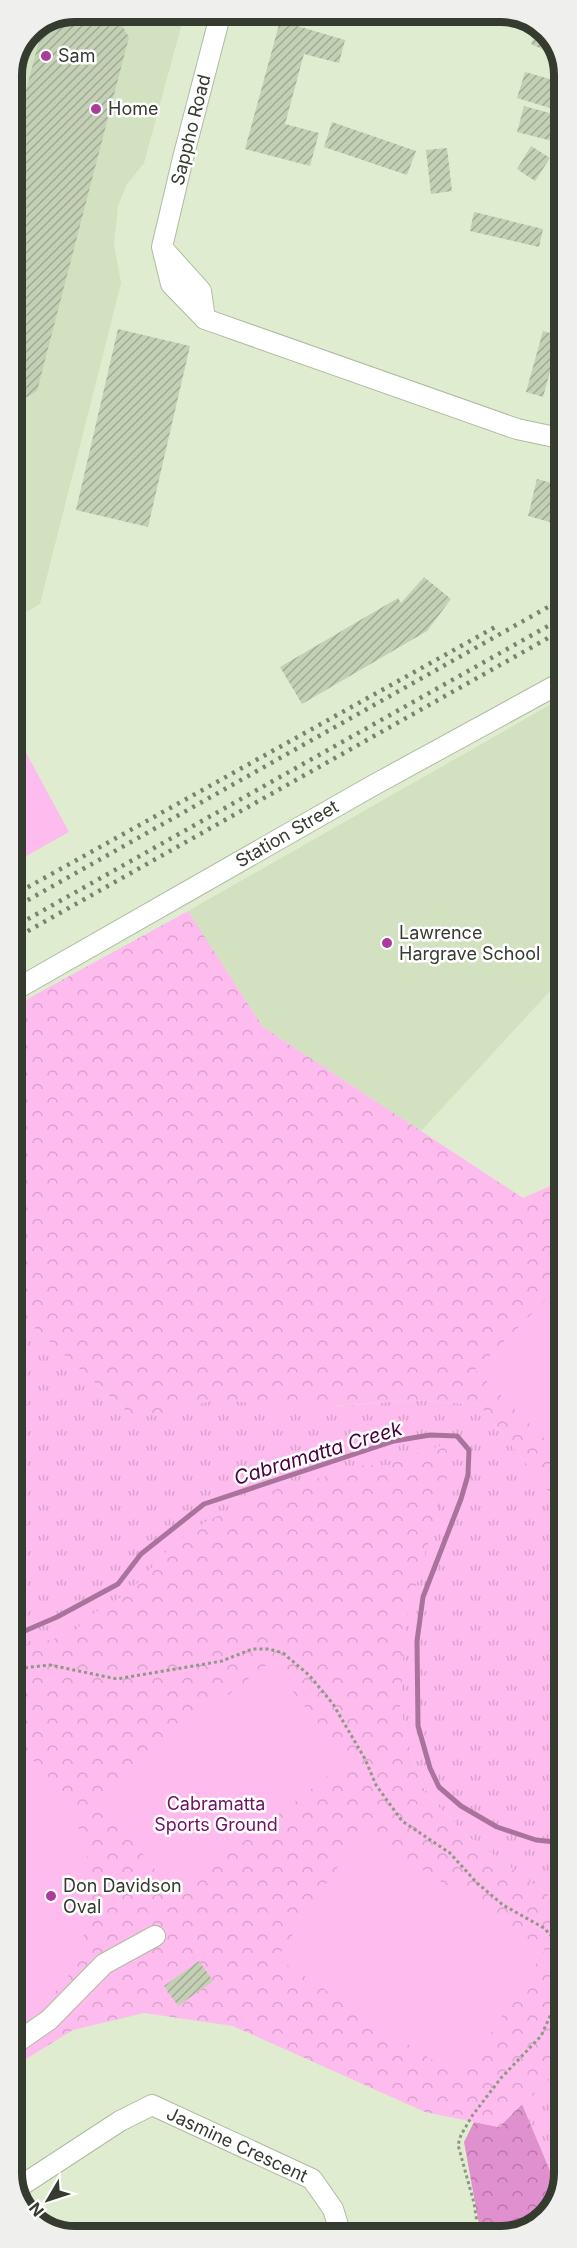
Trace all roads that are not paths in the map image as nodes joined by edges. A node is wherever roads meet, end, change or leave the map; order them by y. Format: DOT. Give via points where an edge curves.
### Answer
graph roads {
  1 [pos="218,22"];
  2 [pos="555,437"];
  3 [pos="555,686"];
  4 [pos="22,985"];
  5 [pos="155,1936"];
  6 [pos="22,2039"];
  7 [pos="24,2184"];
  8 [pos="338,2226"];
  1 -- 2 [label="street, Sappho Road" via="162,247 201,291 205,319 517,429"];
  3 -- 4 [label="street, Station Street"];
  5 -- 6 [label="street" via="104,1964 49,2020"];
  7 -- 8 [label="street, Jasmine Crescent" via="120,2121 152,2105 312,2179 333,2209"];
}
